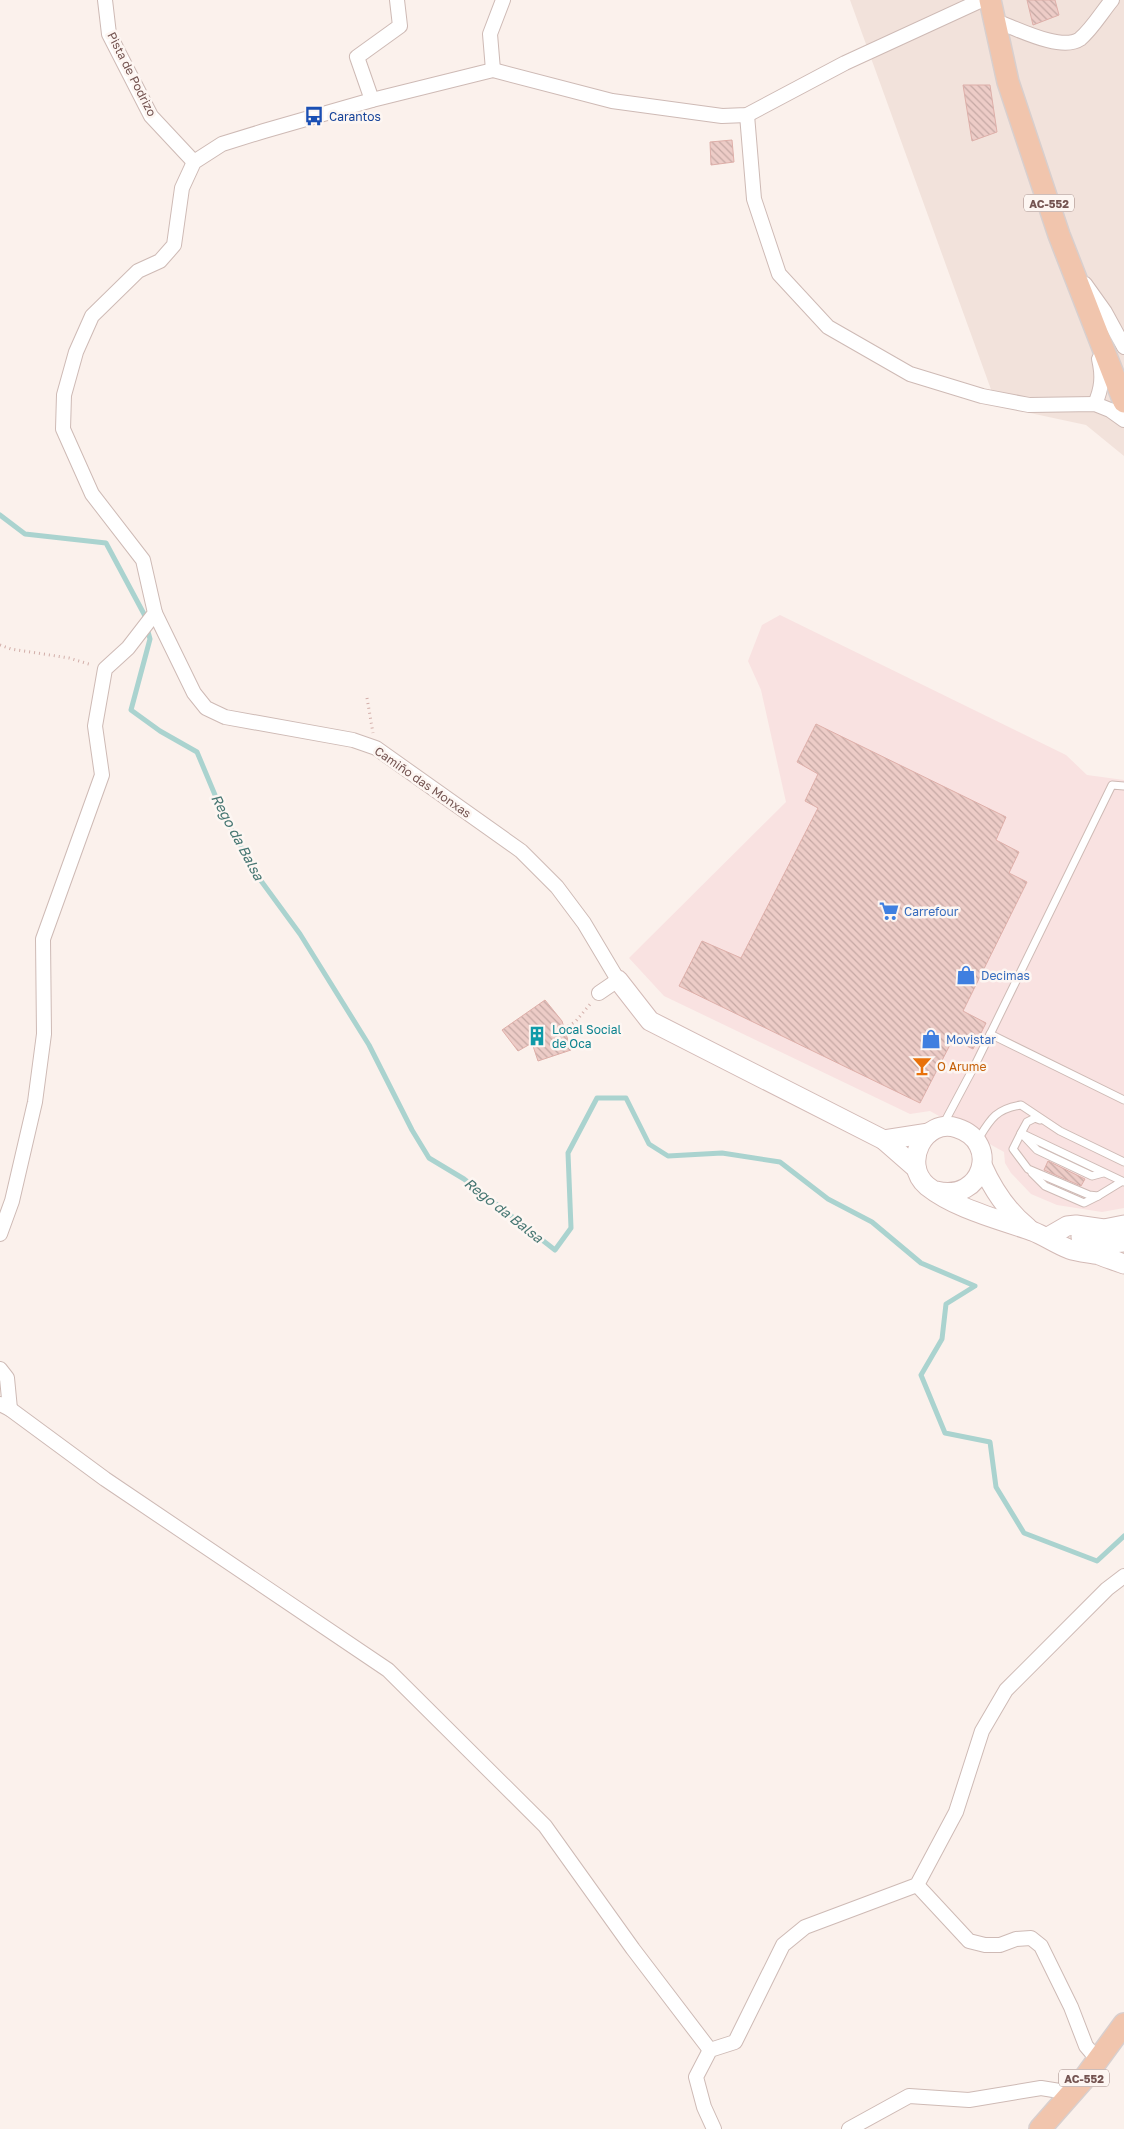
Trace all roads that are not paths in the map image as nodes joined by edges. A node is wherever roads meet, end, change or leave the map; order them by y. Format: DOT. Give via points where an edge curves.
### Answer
graph roads {
  1 [pos="105,0"];
  2 [pos="397,0"];
  3 [pos="503,0"];
  4 [pos="982,0"];
  5 [pos="990,0"];
  6 [pos="1112,0"];
  7 [pos="996,21"];
  8 [pos="493,70"];
  9 [pos="372,100"];
  10 [pos="747,115"];
  11 [pos="194,162"];
  12 [pos="1070,263"];
  13 [pos="1089,311"];
  14 [pos="1121,376"];
  15 [pos="1095,404"];
  16 [pos="1124,420"];
  17 [pos="155,614"];
  18 [pos="1124,786"];
  19 [pos="618,980"];
  20 [pos="599,993"];
  21 [pos="990,1034"];
  22 [pos="1124,1100"];
  23 [pos="1044,1121"];
  24 [pos="935,1130"];
  25 [pos="1021,1133"];
  26 [pos="884,1140"];
  27 [pos="977,1141"];
  28 [pos="1124,1162"];
  29 [pos="982,1164"];
  30 [pos="916,1168"];
  31 [pos="1122,1182"];
  32 [pos="936,1191"];
  33 [pos="1124,1225"];
  34 [pos="0,1234"];
  35 [pos="1039,1234"];
  36 [pos="1124,1242"];
  37 [pos="1124,1253"];
  38 [pos="1124,1264"];
  39 [pos="0,1370"];
  40 [pos="5,1407"];
  41 [pos="1124,1576"];
  42 [pos="917,1885"];
  43 [pos="1124,2024"];
  44 [pos="710,2050"];
  45 [pos="1098,2060"];
  46 [pos="1072,2093"];
  47 [pos="714,2129"];
  48 [pos="849,2129"];
  49 [pos="1040,2129"];
  1 -- 11 [label="street, Pista de Podrizo" via="109,34 151,116"];
  2 -- 9 [label="street" via="400,26 357,57"];
  3 -- 8 [label="street" via="490,34"];
  4 -- 10 [label="street" via="845,63"];
  5 -- 7 [label="main road, AC-552"];
  6 -- 7 [label="street" via="1080,39 1072,43 1055,42"];
  7 -- 12 [label="main road, AC-552" via="1008,82"];
  8 -- 9 [label="street"];
  8 -- 10 [label="street" via="612,100 722,116"];
  9 -- 11 [label="street" via="222,144"];
  10 -- 15 [label="street" via="754,199 779,274 828,327 910,374 982,396 1029,405"];
  11 -- 17 [label="street, Camiño das Monxas" via="182,188 174,245 160,261 138,271 92,316 76,352 64,394 63,429 92,494 143,560"];
  12 -- 13 [label="main road, AC-552"];
  12 -- 14 [label="street" via="1105,312"];
  13 -- 14 [label="main road, AC-552"];
  13 -- 15 [label="street" via="1103,374"];
  15 -- 16 [label="street"];
  17 -- 19 [label="street, Camiño das Monxas" via="194,693 206,708 225,717 353,740 376,748 521,851 557,887 584,923"];
  17 -- 34 [label="street" via="143,632 105,669 95,726 102,775 43,939 44,1034 35,1102 12,1201"];
  18 -- 21 [label="lane" via="1112,784"];
  19 -- 20 [label="street"];
  19 -- 26 [label="street" via="650,1021"];
  21 -- 22 [label="lane"];
  21 -- 24 [label="lane" via="952,1110"];
  23 -- 25 [label="lane" via="1035,1118 1027,1122"];
  23 -- 27 [label="lane" via="1021,1105 1006,1107 992,1117"];
  23 -- 28 [label="lane"];
  24 -- 26 [label="street"];
  24 -- 27 [label="street" via="955,1127 968,1132"];
  24 -- 30 [label="street" via="917,1148"];
  25 -- 31 [label="lane"];
  25 -- 31 [label="lane" via="1013,1149 1028,1168 1089,1196 1098,1196"];
  26 -- 30 [label="street"];
  27 -- 29 [label="street"];
  29 -- 32 [label="street" via="980,1174 966,1189 946,1194"];
  29 -- 35 [label="street" via="1012,1215"];
  30 -- 32 [label="street" via="920,1178"];
  32 -- 35 [label="street" via="989,1218"];
  33 -- 35 [label="street" via="1104,1229 1076,1225"];
  35 -- 36 [label="street"];
  35 -- 37 [label="street"];
  35 -- 38 [label="street" via="1069,1249"];
  39 -- 40 [label="street" via="7,1378"];
  40 -- 44 [label="street" via="105,1479 388,1670 545,1826"];
  41 -- 42 [label="street" via="1006,1690 982,1731 956,1812"];
  42 -- 44 [label="street" via="805,1927 784,1945 735,2042"];
  42 -- 45 [label="street" via="969,1941 1000,1945 1032,1938 1041,1946 1086,2046"];
  43 -- 45 [label="main road, AC-552"];
  44 -- 47 [label="street" via="696,2076"];
  45 -- 46 [label="main road, AC-552"];
  46 -- 48 [label="street" via="1040,2088 969,2100 909,2096"];
  46 -- 49 [label="main road, AC-552"];
}
